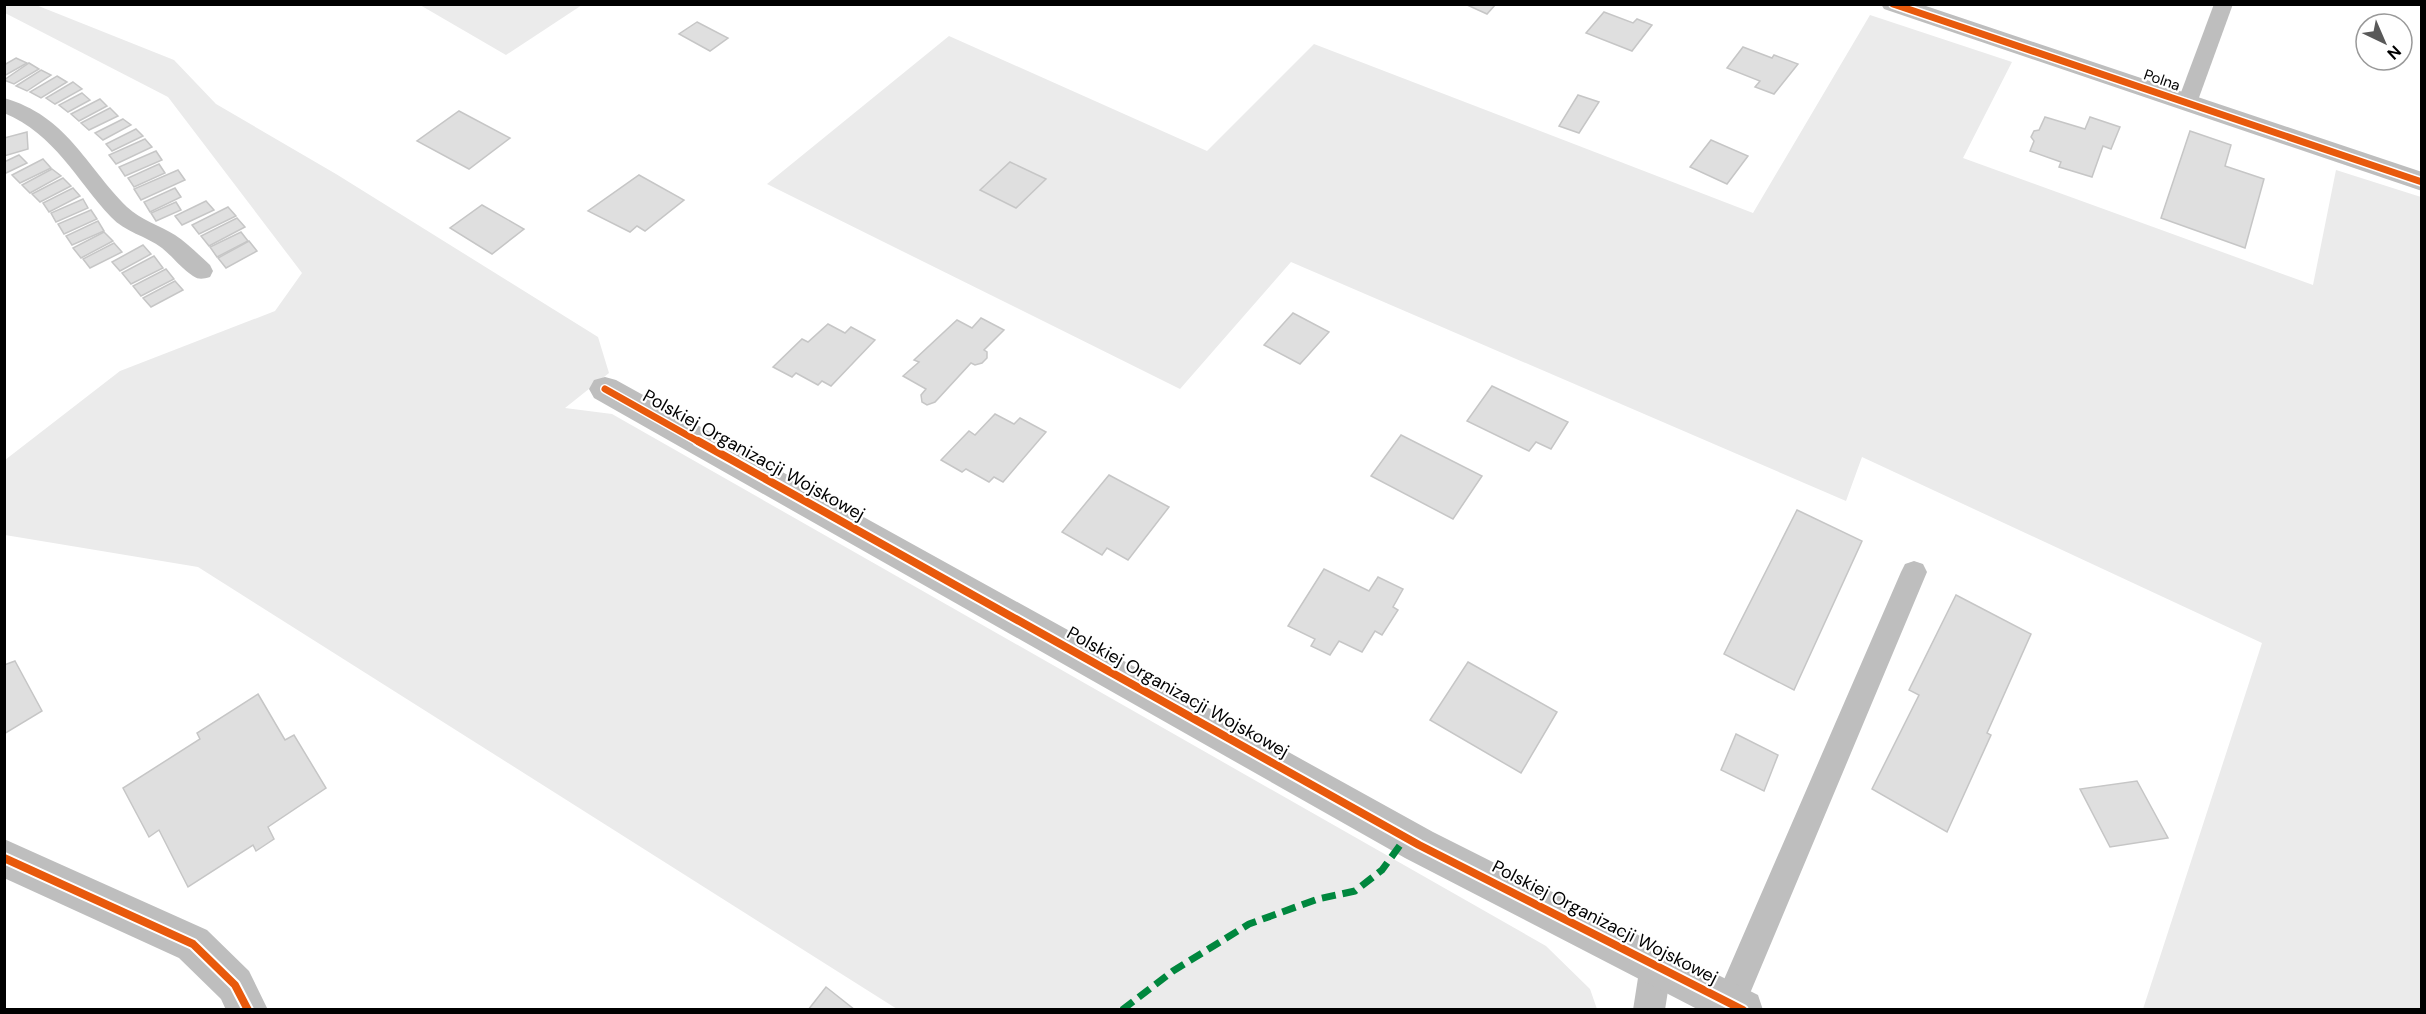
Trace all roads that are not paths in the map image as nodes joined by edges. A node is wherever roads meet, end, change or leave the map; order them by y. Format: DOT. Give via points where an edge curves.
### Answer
graph roads {
  1 [pos="1893,4"];
  2 [pos="2224,4"];
  3 [pos="2187,103"];
  4 [pos="4,105"];
  5 [pos="2421,182"];
  6 [pos="202,271"];
  7 [pos="604,389"];
  8 [pos="1914,572"];
  9 [pos="4,858"];
  10 [pos="1656,965"];
  11 [pos="1737,1006"];
  12 [pos="248,1010"];
  13 [pos="1649,1010"];
  1 -- 3 [label="street, Polna"];
  2 -- 3 [label="lane"];
  3 -- 5 [label="street, Polna"];
  4 -- 6 [label="lane" via="28,115 53,133 120,213 168,241"];
  7 -- 10 [label="street, Polskiej Organizacji Wojskowej" via="1419,844"];
  8 -- 11 [label="lane"];
  9 -- 12 [label="street" via="193,944 235,985"];
  10 -- 11 [label="street, Polskiej Organizacji Wojskowej"];
  10 -- 13 [label="lane"];
}
